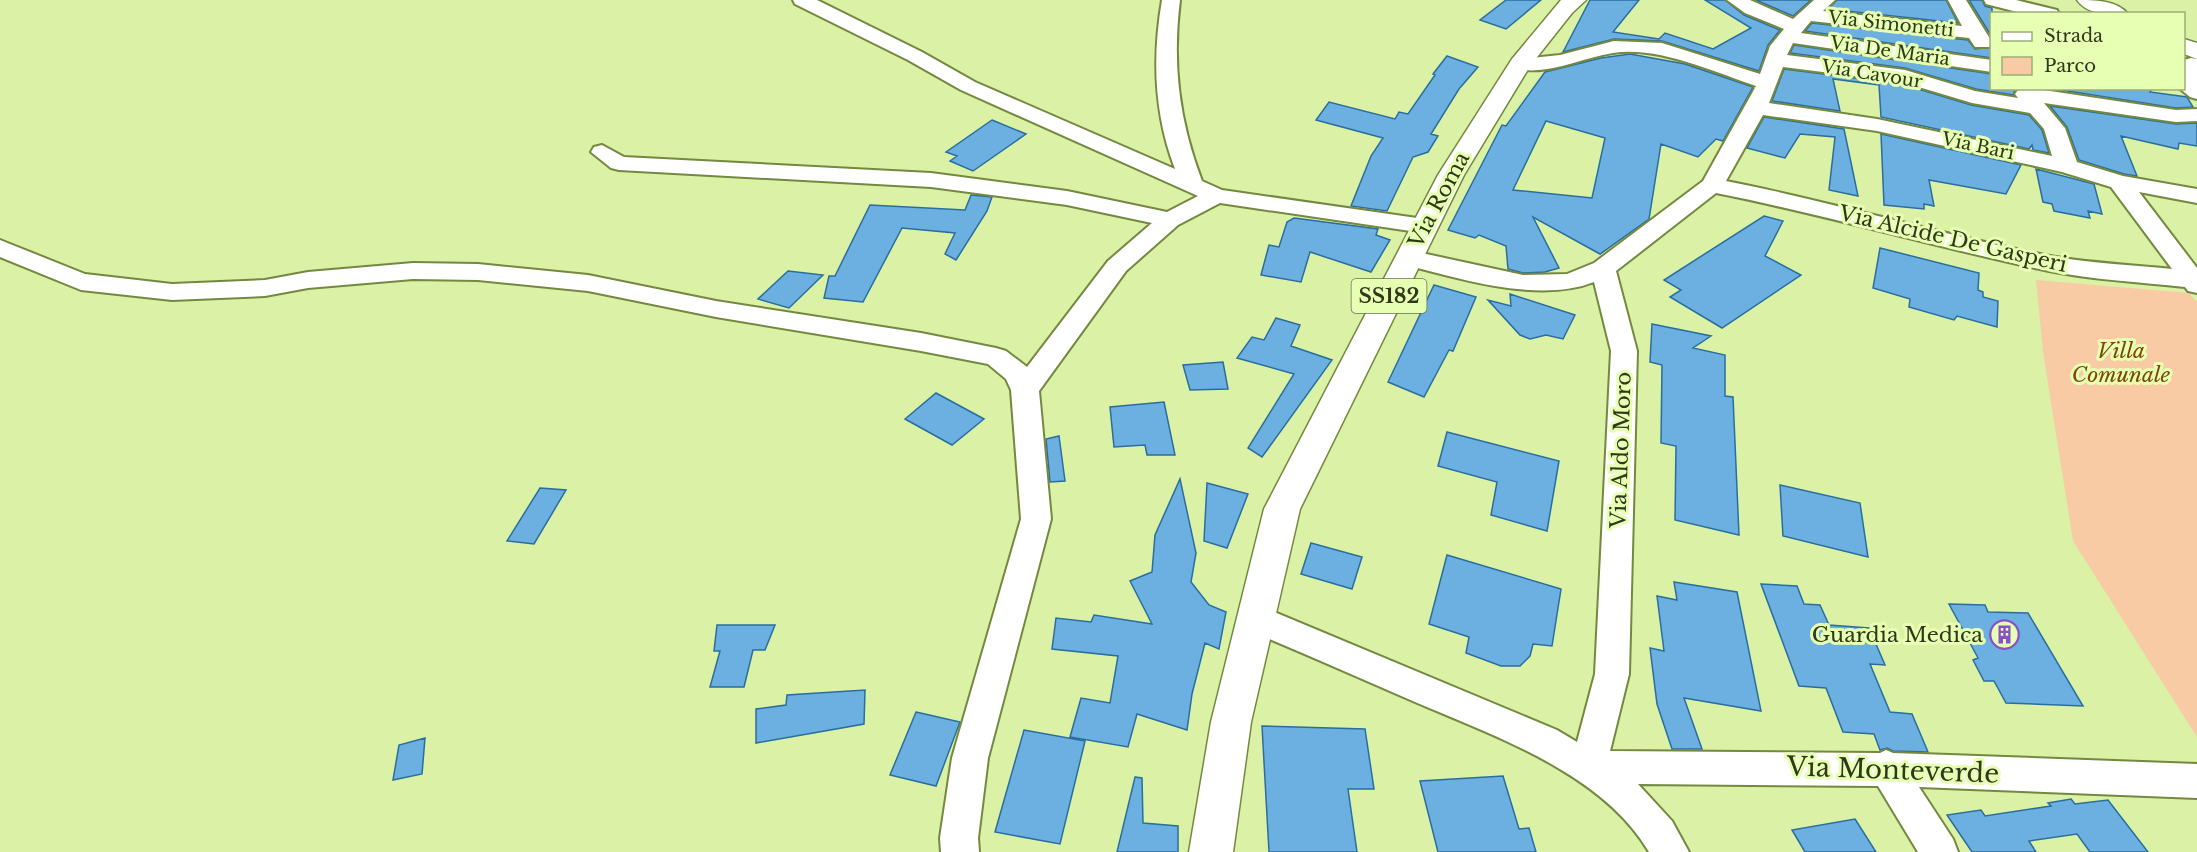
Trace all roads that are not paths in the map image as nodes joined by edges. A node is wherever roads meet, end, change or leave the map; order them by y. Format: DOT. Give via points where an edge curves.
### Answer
graph roads {
  1 [pos="802,0"];
  2 [pos="1171,0"];
  3 [pos="1575,0"];
  4 [pos="1736,0"];
  5 [pos="1826,0"];
  6 [pos="1957,0"];
  7 [pos="1993,0"];
  8 [pos="2088,0"];
  9 [pos="2042,12"];
  10 [pos="2113,12"];
  11 [pos="1797,26"];
  12 [pos="1975,33"];
  13 [pos="1990,54"];
  14 [pos="2190,58"];
  15 [pos="1776,60"];
  16 [pos="1520,64"];
  17 [pos="1990,66"];
  18 [pos="1768,83"];
  19 [pos="2197,93"];
  20 [pos="2027,97"];
  21 [pos="1756,108"];
  22 [pos="2197,115"];
  23 [pos="602,152"];
  24 [pos="2067,166"];
  25 [pos="2119,182"];
  26 [pos="1192,184"];
  27 [pos="1712,185"];
  28 [pos="1217,196"];
  29 [pos="2197,196"];
  30 [pos="1170,220"];
  31 [pos="1424,226"];
  32 [pos="0,248"];
  33 [pos="1408,258"];
  34 [pos="1603,269"];
  35 [pos="2195,282"];
  36 [pos="1025,390"];
  37 [pos="1255,618"];
  38 [pos="1886,767"];
  39 [pos="1588,768"];
  40 [pos="2197,781"];
  41 [pos="960,852"];
  42 [pos="1211,852"];
  43 [pos="1670,852"];
  44 [pos="1940,852"];
  1 -- 26 [label="street" via="968,86"];
  2 -- 26 [label="street" via="1166,28 1165,87 1178,152"];
  3 -- 16 [label="main road, Via Roma / SS182" via="1564,8"];
  4 -- 11 [label="street"];
  5 -- 11 [label="street"];
  6 -- 12 [label="street"];
  7 -- 9 [label="street"];
  8 -- 10 [label="main road"];
  11 -- 12 [label="street, Via Simonetti"];
  11 -- 15 [label="street" via="1780,46"];
  11 -- 17 [label="street, Via De Maria"];
  12 -- 13 [label="street"];
  14 -- 19 [label="street" via="2188,86"];
  15 -- 18 [label="street"];
  15 -- 20 [label="street, Via Cavour" via="1905,76 1972,97"];
  16 -- 18 [label="street" via="1560,61 1614,47 1662,49"];
  16 -- 31 [label="main road, Via Roma / SS182" via="1450,175"];
  18 -- 21 [label="street"];
  20 -- 22 [label="street, Via Cavour" via="2176,116"];
  20 -- 24 [label="street" via="2054,128"];
  21 -- 24 [label="street, Via Bari" via="1877,125"];
  21 -- 27 [label="street"];
  23 -- 30 [label="street" via="619,163 931,180 1067,198"];
  24 -- 25 [label="street, Via Bari"];
  25 -- 29 [label="street, Via Bari"];
  25 -- 35 [label="street"];
  26 -- 28 [label="street"];
  27 -- 34 [label="street"];
  27 -- 35 [label="street, Via Alcide De Gasperi" via="2052,264"];
  28 -- 30 [label="street"];
  28 -- 31 [label="street"];
  30 -- 36 [label="street" via="1117,266"];
  31 -- 33 [label="main road, Via Roma / SS182"];
  32 -- 36 [label="street" via="81,282 172,292 265,288 308,280 413,271 478,272 588,284 996,357 1017,373"];
  33 -- 34 [label="street" via="1523,283 1570,282"];
  33 -- 37 [label="main road, Via Roma / SS182" via="1282,509"];
  34 -- 39 [label="street, Via Aldo Moro" via="1624,351 1612,674"];
  36 -- 41 [label="street" via="1036,519 970,758"];
  37 -- 39 [label="street" via="1544,741"];
  37 -- 42 [label="main road, SS182" via="1231,722"];
  38 -- 39 [label="street, Via Monteverde"];
  38 -- 40 [label="street, Via Monteverde"];
  38 -- 44 [label="street"];
  39 -- 43 [label="street" via="1630,801"];
}
